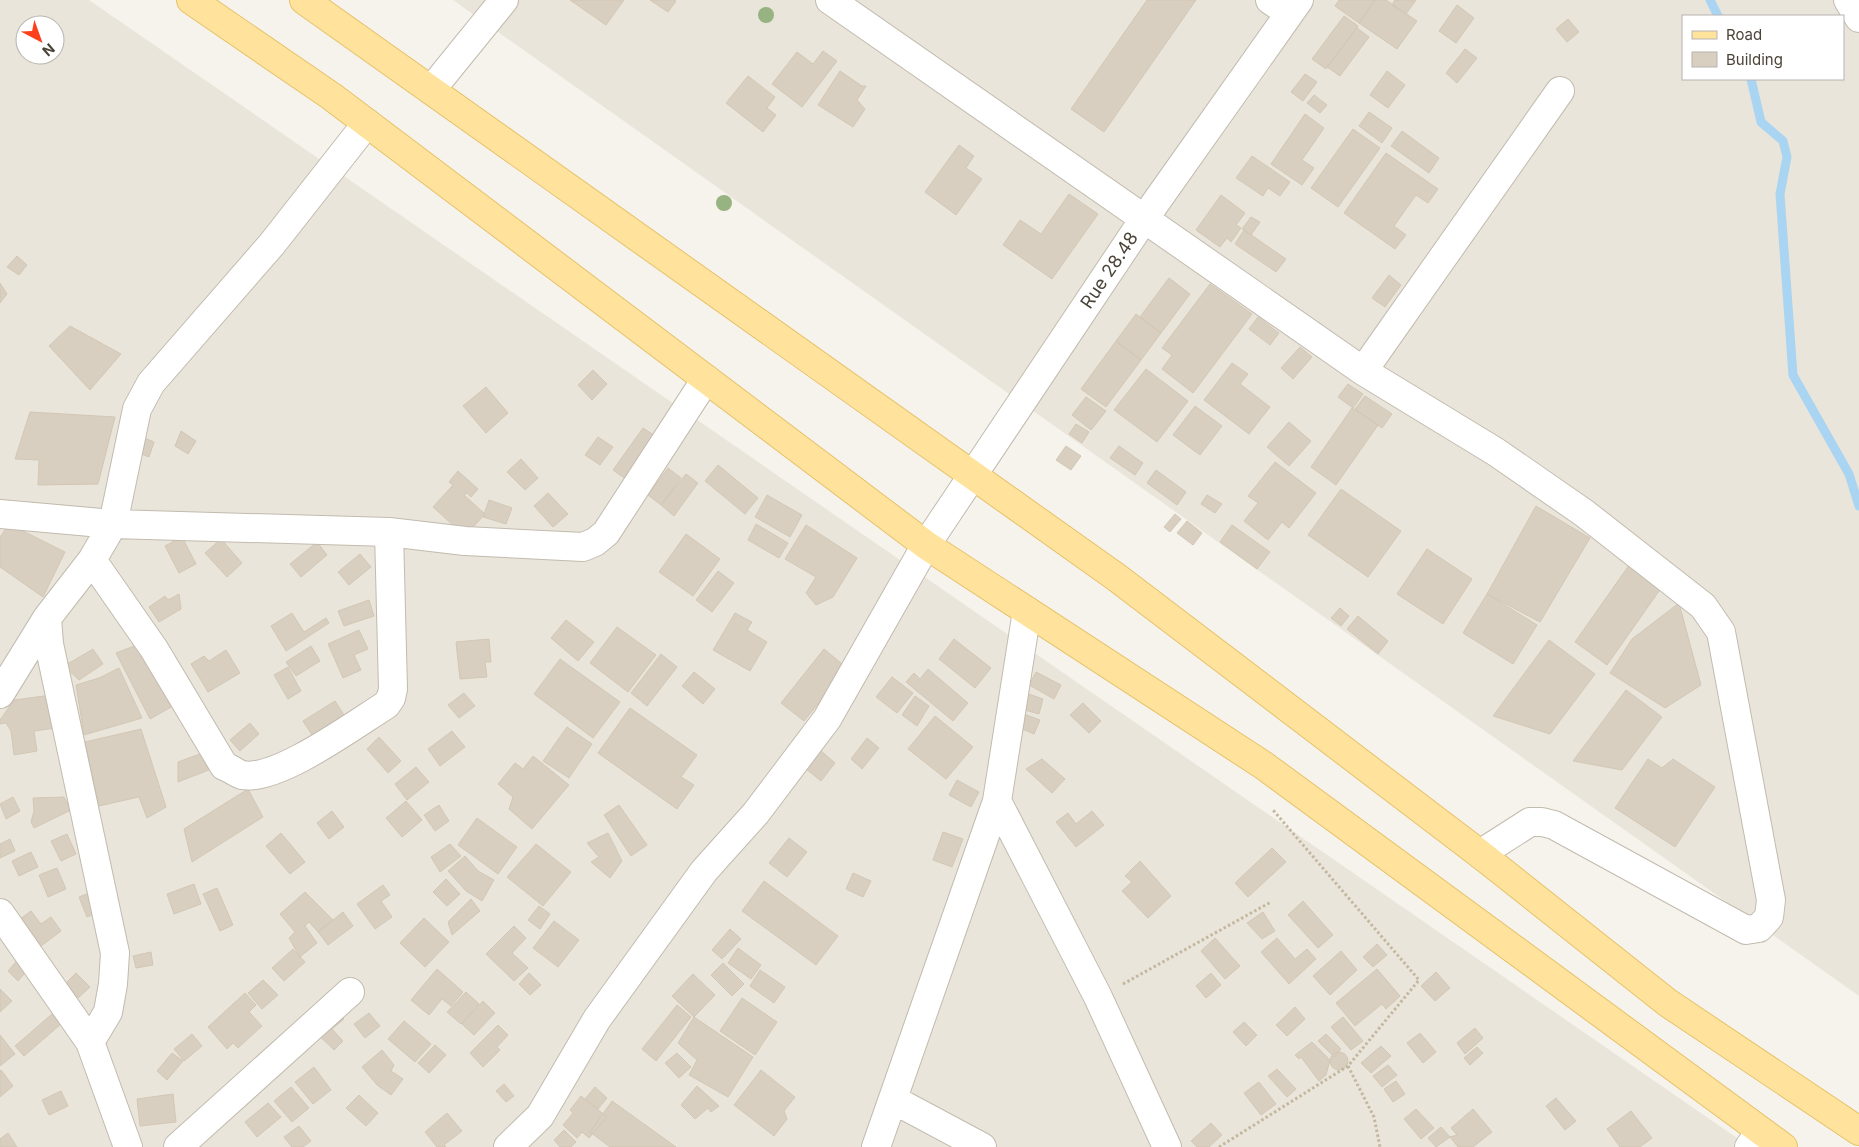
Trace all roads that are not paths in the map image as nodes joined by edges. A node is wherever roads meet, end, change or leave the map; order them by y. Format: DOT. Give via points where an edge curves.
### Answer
graph roads {
  1 [pos="191,0"];
  2 [pos="304,0"];
  3 [pos="504,0"];
  4 [pos="830,0"];
  5 [pos="1848,0"];
  6 [pos="1286,4"];
  7 [pos="1859,18"];
  8 [pos="431,90"];
  9 [pos="1560,91"];
  10 [pos="367,123"];
  11 [pos="1144,219"];
  12 [pos="1363,371"];
  13 [pos="706,379"];
  14 [pos="973,475"];
  15 [pos="0,514"];
  16 [pos="113,524"];
  17 [pos="389,532"];
  18 [pos="926,545"];
  19 [pos="92,560"];
  20 [pos="1027,612"];
  21 [pos="47,618"];
  22 [pos="0,694"];
  23 [pos="997,801"];
  24 [pos="1480,854"];
  25 [pos="0,913"];
  26 [pos="350,992"];
  27 [pos="90,1042"];
  28 [pos="894,1100"];
  29 [pos="540,1116"];
  30 [pos="1859,1131"];
  31 [pos="1755,1139"];
  32 [pos="188,1144"];
  33 [pos="128,1147"];
  34 [pos="508,1147"];
  35 [pos="526,1147"];
  36 [pos="876,1147"];
  37 [pos="982,1147"];
  38 [pos="1167,1147"];
  39 [pos="1783,1147"];
  1 -- 10 [label="main road"];
  2 -- 8 [label="main road"];
  3 -- 8 [label="street"];
  4 -- 11 [label="street"];
  5 -- 7 [label="street"];
  6 -- 11 [label="street, Rue 28.48"];
  8 -- 14 [label="main road"];
  9 -- 12 [label="street"];
  10 -- 13 [label="main road"];
  10 -- 16 [label="street" via="272,244 151,383 138,409"];
  11 -- 12 [label="street"];
  11 -- 14 [label="street, Rue 28.48"];
  12 -- 24 [label="street" via="1496,452 1576,508 1703,606 1721,632 1771,900 1769,917 1759,928 1746,930 1554,825 1542,822 1530,822"];
  13 -- 17 [label="street" via="628,503 606,533 595,542 573,547 466,541"];
  13 -- 18 [label="main road"];
  14 -- 18 [label="street, Rue 28.48"];
  14 -- 24 [label="main road" via="1116,577"];
  15 -- 16 [label="street"];
  16 -- 17 [label="street"];
  16 -- 19 [label="street"];
  17 -- 19 [label="street" via="391,698 386,705 319,748 267,772 242,775 224,766 154,649"];
  18 -- 20 [label="main road"];
  18 -- 29 [label="street, Rue 28.48" via="827,718 651,942 597,1019"];
  19 -- 21 [label="street"];
  20 -- 23 [label="street"];
  20 -- 31 [label="main road" via="1263,766"];
  21 -- 22 [label="street"];
  21 -- 27 [label="street" via="49,644 115,953 108,1012"];
  23 -- 28 [label="street"];
  23 -- 38 [label="street" via="1098,997"];
  24 -- 30 [label="main road" via="1668,1003"];
  25 -- 27 [label="street"];
  26 -- 32 [label="street"];
  27 -- 33 [label="street"];
  28 -- 36 [label="street"];
  28 -- 37 [label="street"];
  29 -- 34 [label="street"];
  29 -- 35 [label="street"];
  31 -- 39 [label="main road"];
}
